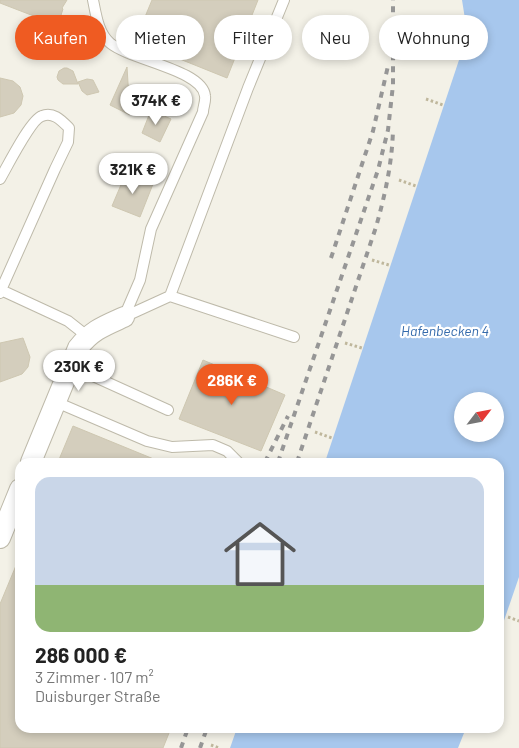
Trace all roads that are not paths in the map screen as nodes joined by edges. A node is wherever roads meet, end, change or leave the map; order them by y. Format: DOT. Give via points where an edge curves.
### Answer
graph roads {
  1 [pos="92,0"];
  2 [pos="284,0"];
  3 [pos="0,179"];
  4 [pos="1,291"];
  5 [pos="170,296"];
  6 [pos="124,317"];
  7 [pos="87,336"];
  8 [pos="294,337"];
  9 [pos="71,366"];
  10 [pos="56,402"];
  11 [pos="168,410"];
  12 [pos="33,458"];
  13 [pos="234,458"];
  14 [pos="15,502"];
  15 [pos="0,538"];
  1 -- 6 [label="lane" via="97,22 108,42 124,52 184,74 199,84 205,96 203,112 151,229 140,280"];
  2 -- 5 [label="lane"];
  3 -- 4 [label="lane" via="32,124 41,116 51,115 69,128 68,142"];
  4 -- 7 [label="lane" via="68,321"];
  5 -- 6 [label="lane"];
  5 -- 8 [label="lane"];
  6 -- 7 [label="street"];
  7 -- 9 [label="street"];
  9 -- 10 [label="street"];
  9 -- 11 [label="lane"];
  10 -- 12 [label="street"];
  10 -- 13 [label="lane" via="147,441 172,447 213,446 227,451"];
  14 -- 15 [label="street"];
}
